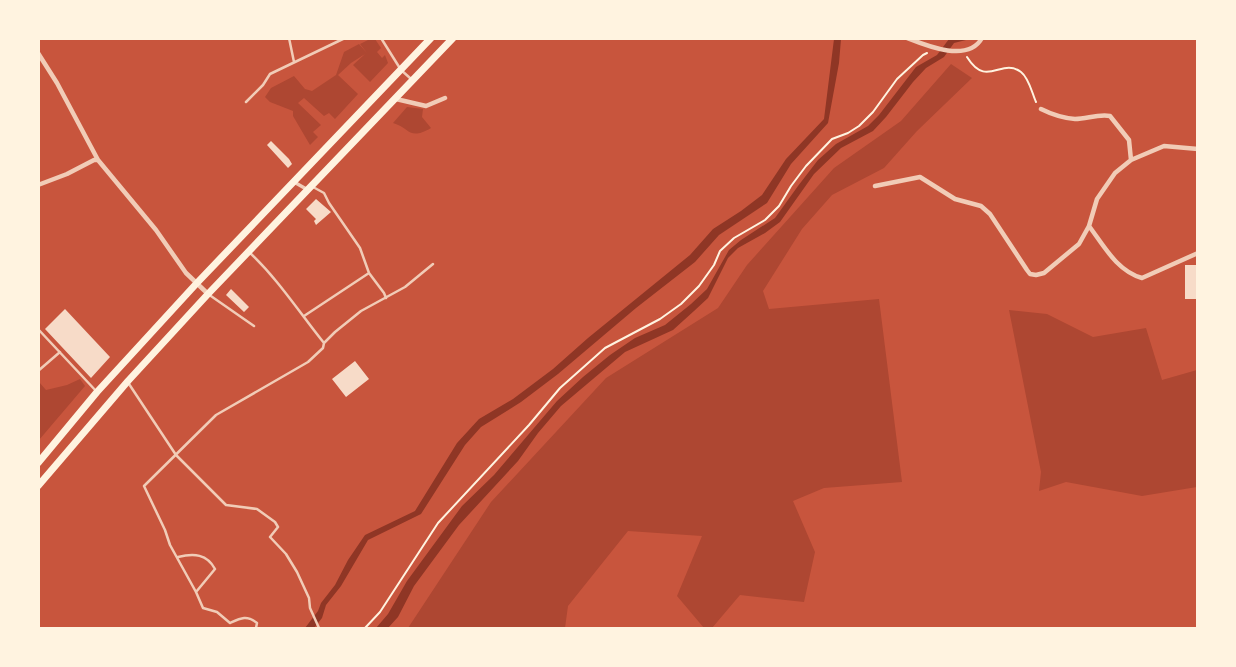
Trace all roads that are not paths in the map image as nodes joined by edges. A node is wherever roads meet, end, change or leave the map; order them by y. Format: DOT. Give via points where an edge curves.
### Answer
graph roads {
  1 [pos="289,38"];
  2 [pos="345,38"];
  3 [pos="381,38"];
  4 [pos="431,38"];
  5 [pos="453,38"];
  6 [pos="907,38"];
  7 [pos="982,38"];
  8 [pos="38,53"];
  9 [pos="41,60"];
  10 [pos="294,62"];
  11 [pos="401,70"];
  12 [pos="413,80"];
  13 [pos="446,98"];
  14 [pos="395,99"];
  15 [pos="246,102"];
  16 [pos="1041,109"];
  17 [pos="1198,149"];
  18 [pos="98,160"];
  19 [pos="1131,160"];
  20 [pos="294,182"];
  21 [pos="38,185"];
  22 [pos="875,186"];
  23 [pos="311,188"];
  24 [pos="1089,226"];
  25 [pos="248,252"];
  26 [pos="1198,253"];
  27 [pos="433,264"];
  28 [pos="369,273"];
  29 [pos="196,284"];
  30 [pos="208,294"];
  31 [pos="386,298"];
  32 [pos="303,317"];
  33 [pos="254,326"];
  34 [pos="38,329"];
  35 [pos="324,343"];
  36 [pos="60,352"];
  37 [pos="38,371"];
  38 [pos="128,381"];
  39 [pos="97,392"];
  40 [pos="176,455"];
  41 [pos="38,463"];
  42 [pos="38,486"];
  43 [pos="178,557"];
  44 [pos="196,592"];
  45 [pos="256,628"];
  46 [pos="319,628"];
  1 -- 10 [label="lane"];
  2 -- 10 [label="lane"];
  3 -- 11 [label="lane"];
  4 -- 11 [label="main road"];
  5 -- 12 [label="main road"];
  6 -- 7 [label="street" via="937,50 964,51"];
  8 -- 9 [label="street"];
  9 -- 18 [label="street"];
  10 -- 15 [label="lane" via="270,74"];
  11 -- 12 [label="lane"];
  11 -- 20 [label="main road"];
  12 -- 14 [label="main road"];
  13 -- 14 [label="street" via="426,106"];
  14 -- 23 [label="main road"];
  16 -- 19 [label="street" via="1077,119 1110,116 1129,141"];
  17 -- 19 [label="street" via="1164,146"];
  18 -- 21 [label="street"];
  18 -- 29 [label="street"];
  19 -- 24 [label="street" via="1115,173 1097,199"];
  20 -- 23 [label="street"];
  20 -- 29 [label="main road"];
  22 -- 24 [label="street" via="920,177 955,199 981,206 1030,274 1044,273 1079,244"];
  23 -- 25 [label="main road"];
  23 -- 28 [label="lane" via="324,194 360,248"];
  24 -- 26 [label="street" via="1118,264 1142,278"];
  25 -- 30 [label="main road"];
  25 -- 32 [label="lane"];
  27 -- 31 [label="lane"];
  28 -- 31 [label="lane"];
  28 -- 32 [label="lane"];
  29 -- 30 [label="street"];
  29 -- 39 [label="main road"];
  30 -- 33 [label="lane"];
  30 -- 38 [label="main road"];
  31 -- 35 [label="lane"];
  32 -- 35 [label="lane"];
  34 -- 36 [label="lane"];
  35 -- 40 [label="lane" via="308,362 216,415"];
  36 -- 37 [label="lane"];
  36 -- 39 [label="lane"];
  38 -- 40 [label="lane"];
  38 -- 42 [label="main road"];
  39 -- 41 [label="main road"];
  40 -- 43 [label="lane" via="144,486"];
  40 -- 46 [label="lane" via="226,505 257,509 275,522 278,527 270,537 297,572"];
  43 -- 44 [label="lane"];
  43 -- 44 [label="lane" via="201,555 215,569"];
  44 -- 45 [label="lane" via="203,608 217,612 230,624 251,618"];
}
